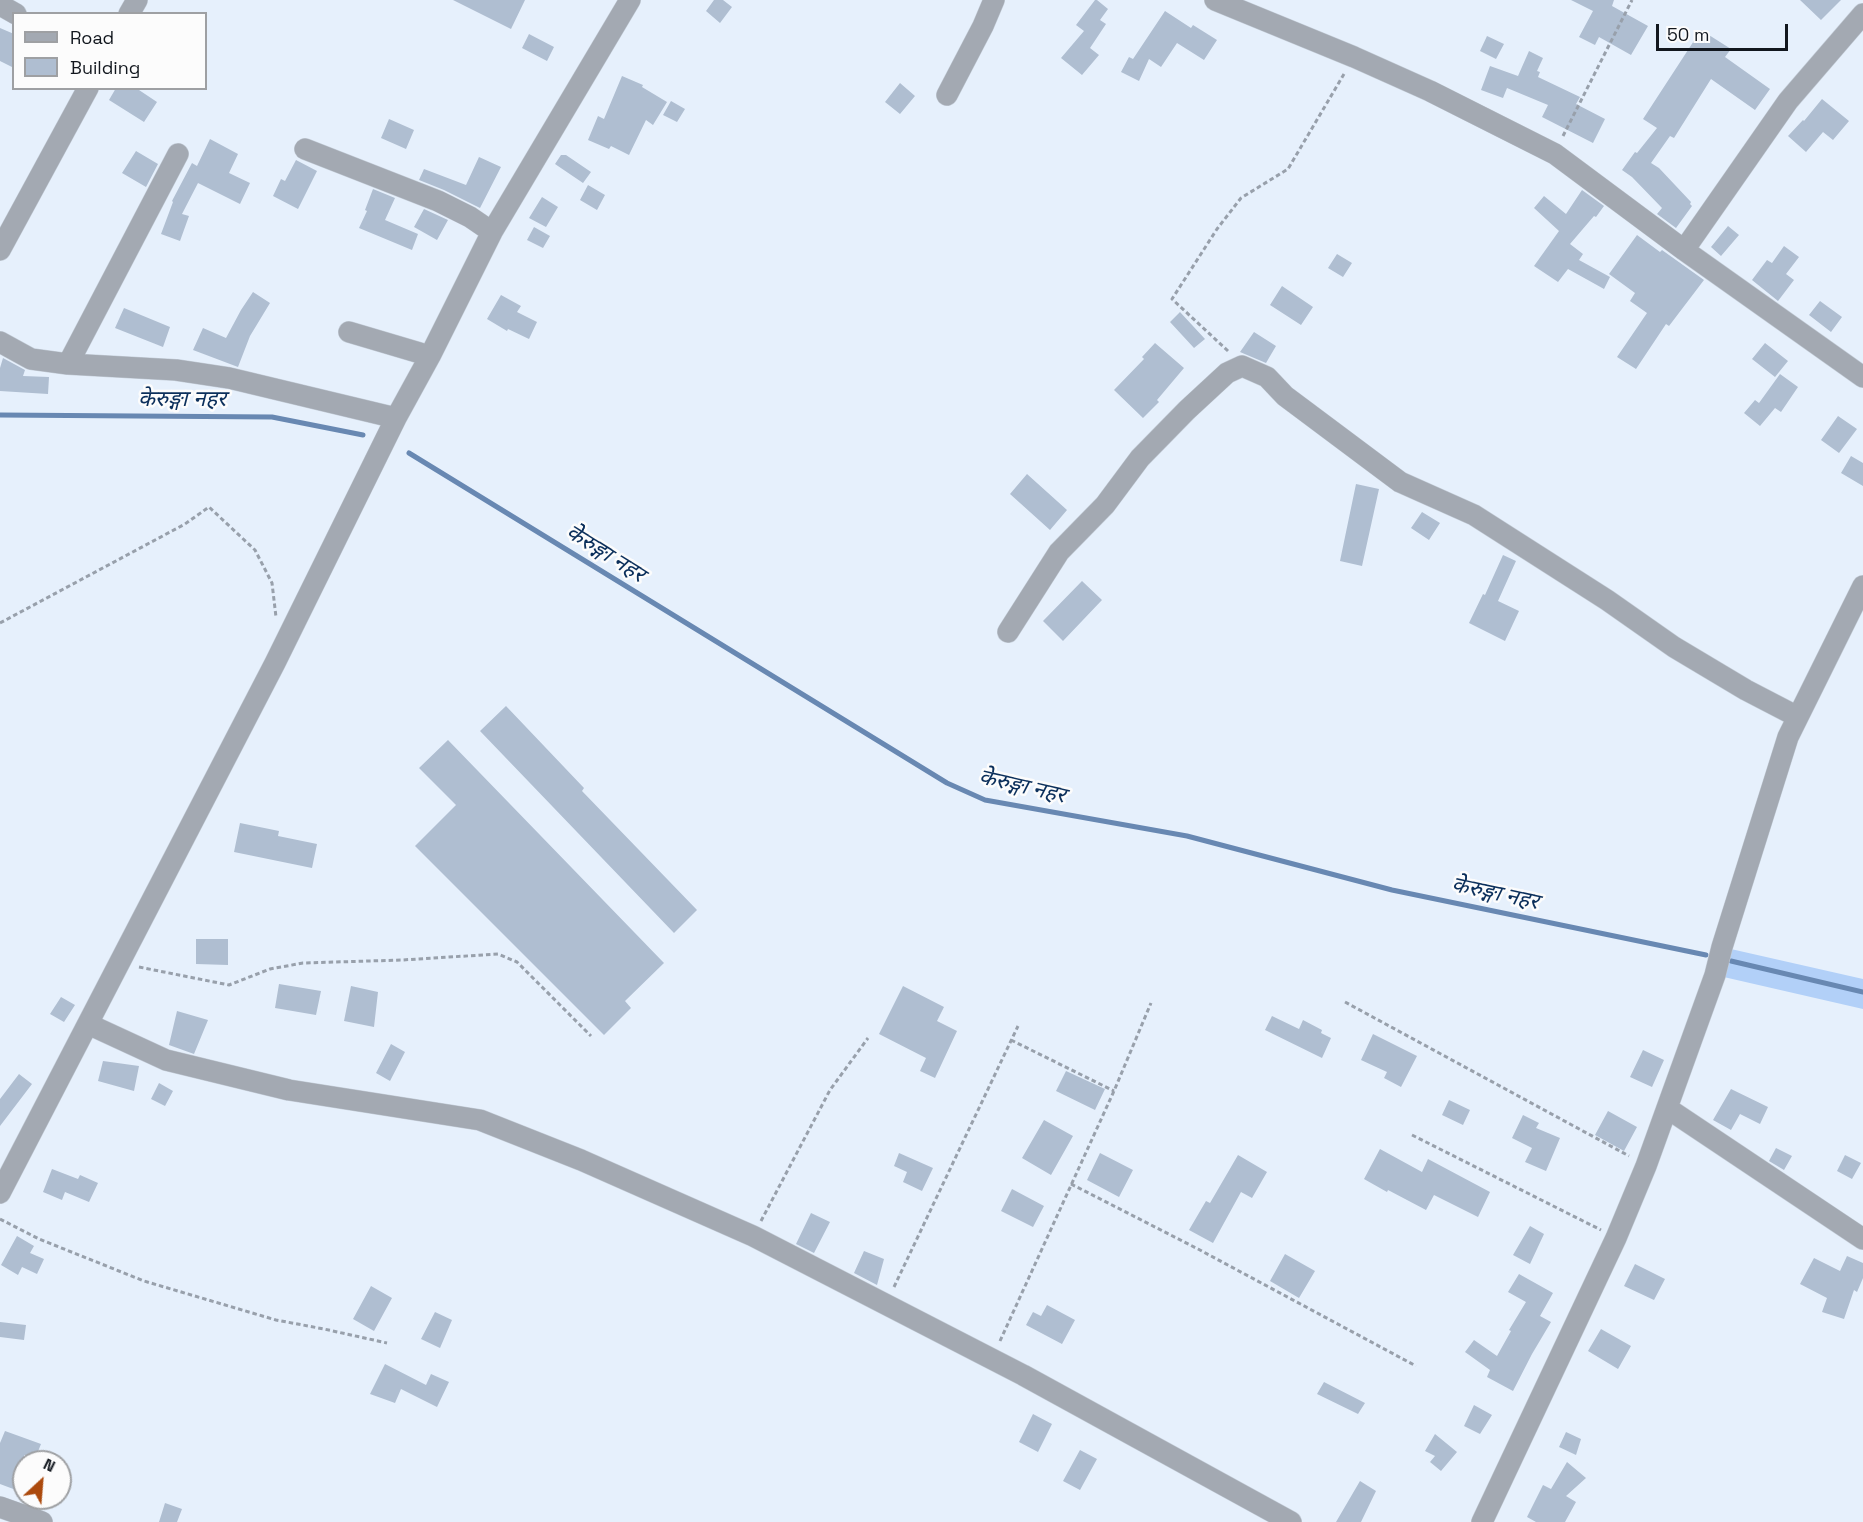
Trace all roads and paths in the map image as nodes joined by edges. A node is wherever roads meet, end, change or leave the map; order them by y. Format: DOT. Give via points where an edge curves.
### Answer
graph roads {
  1 [pos="630,0"];
  2 [pos="994,0"];
  3 [pos="1215,0"];
  4 [pos="1632,0"];
  5 [pos="1863,14"];
  6 [pos="1354,57"];
  7 [pos="87,90"];
  8 [pos="947,95"];
  9 [pos="305,149"];
  10 [pos="178,154"];
  11 [pos="1555,154"];
  12 [pos="492,232"];
  13 [pos="0,250"];
  14 [pos="1684,250"];
  15 [pos="349,332"];
  16 [pos="0,342"];
  17 [pos="430,356"];
  18 [pos="68,364"];
  19 [pos="1239,368"];
  20 [pos="1863,377"];
  21 [pos="396,418"];
  22 [pos="1863,586"];
  23 [pos="0,623"];
  24 [pos="276,627"];
  25 [pos="1008,632"];
  26 [pos="1798,717"];
  27 [pos="120,963"];
  28 [pos="1345,1002"];
  29 [pos="1151,1003"];
  30 [pos="88,1024"];
  31 [pos="1018,1026"];
  32 [pos="591,1036"];
  33 [pos="868,1038"];
  34 [pos="1011,1040"];
  35 [pos="1114,1091"];
  36 [pos="1667,1108"];
  37 [pos="1412,1135"];
  38 [pos="1646,1166"];
  39 [pos="1071,1184"];
  40 [pos="0,1193"];
  41 [pos="0,1219"];
  42 [pos="753,1236"];
  43 [pos="1616,1238"];
  44 [pos="1863,1239"];
  45 [pos="885,1305"];
  46 [pos="387,1343"];
  47 [pos="992,1359"];
  48 [pos="1416,1366"];
  49 [pos="0,1507"];
  50 [pos="42,1522"];
  51 [pos="1291,1522"];
  52 [pos="1482,1522"];
  1 -- 12 [label="street"];
  2 -- 8 [label="street"];
  3 -- 6 [label="street"];
  4 -- 11 [label="path"];
  5 -- 14 [label="street" via="1788,101"];
  6 -- 11 [label="street"];
  6 -- 19 [label="path" via="1288,169 1241,198 1216,229 1172,299 1230,352"];
  7 -- 13 [label="street"];
  9 -- 12 [label="street" via="438,201"];
  10 -- 18 [label="street"];
  11 -- 14 [label="street"];
  12 -- 17 [label="street"];
  14 -- 20 [label="street"];
  15 -- 17 [label="street"];
  16 -- 18 [label="street" via="31,359"];
  17 -- 21 [label="street"];
  18 -- 21 [label="street" via="176,370 229,378"];
  19 -- 25 [label="street" via="1227,373 1140,458 1105,504 1059,552"];
  19 -- 26 [label="street" via="1267,377 1284,396 1400,482 1474,515 1691,657"];
  21 -- 27 [label="street"];
  22 -- 26 [label="street"];
  23 -- 24 [label="path" via="185,524 209,507 255,550 272,583"];
  26 -- 36 [label="street" via="1788,737 1715,975"];
  27 -- 30 [label="street"];
  27 -- 32 [label="path" via="229,985 270,969 303,963 498,954 517,962"];
  28 -- 38 [label="path"];
  29 -- 35 [label="path"];
  30 -- 40 [label="street"];
  30 -- 42 [label="street" via="166,1060 289,1090 480,1120"];
  31 -- 34 [label="path"];
  33 -- 42 [label="path" via="830,1090"];
  34 -- 35 [label="path"];
  34 -- 45 [label="path"];
  35 -- 39 [label="path"];
  36 -- 38 [label="street"];
  36 -- 44 [label="street"];
  37 -- 43 [label="path"];
  38 -- 43 [label="street"];
  39 -- 47 [label="path"];
  39 -- 48 [label="path"];
  41 -- 46 [label="path" via="144,1281 276,1320"];
  42 -- 45 [label="street"];
  43 -- 52 [label="street"];
  45 -- 47 [label="street"];
  47 -- 51 [label="street"];
  49 -- 50 [label="street"];
}
